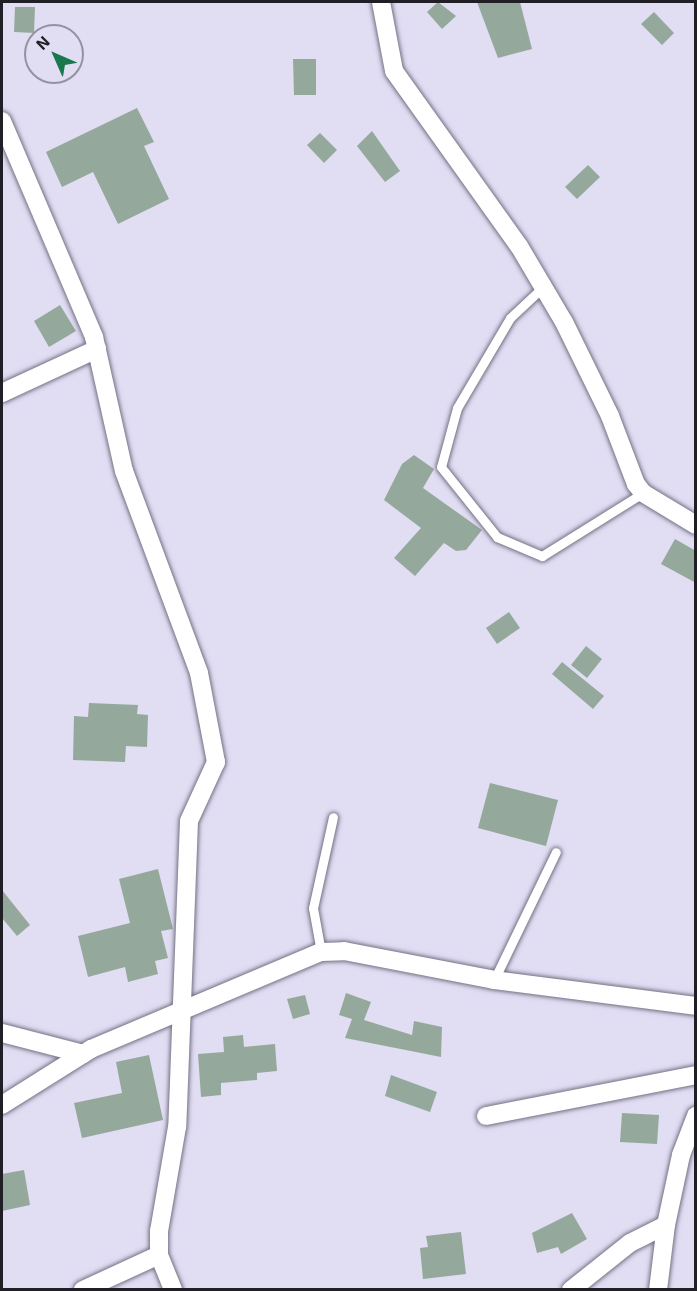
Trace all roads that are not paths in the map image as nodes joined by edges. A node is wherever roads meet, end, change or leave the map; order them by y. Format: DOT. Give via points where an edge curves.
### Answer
graph roads {
  1 [pos="381,2"];
  2 [pos="2,122"];
  3 [pos="543,287"];
  4 [pos="97,349"];
  5 [pos="2,393"];
  6 [pos="643,493"];
  7 [pos="696,525"];
  8 [pos="333,817"];
  9 [pos="556,852"];
  10 [pos="321,952"];
  11 [pos="494,980"];
  12 [pos="696,1006"];
  13 [pos="184,1007"];
  14 [pos="2,1033"];
  15 [pos="84,1054"];
  16 [pos="696,1075"];
  17 [pos="2,1106"];
  18 [pos="486,1116"];
  19 [pos="696,1116"];
  20 [pos="666,1225"];
  21 [pos="159,1255"];
  22 [pos="82,1290"];
  23 [pos="173,1290"];
  24 [pos="571,1290"];
  25 [pos="658,1290"];
  1 -- 3 [label="street" via="394,71 519,246"];
  2 -- 4 [label="street"];
  3 -- 6 [label="street" via="605,406 623,456"];
  3 -- 6 [label="lane" via="510,318 457,408 441,466 496,537 542,556"];
  4 -- 5 [label="street"];
  4 -- 13 [label="street" via="124,471 199,673 216,762 189,821"];
  6 -- 7 [label="street"];
  8 -- 10 [label="lane" via="314,908"];
  9 -- 11 [label="lane"];
  10 -- 11 [label="street" via="345,951"];
  10 -- 13 [label="street"];
  11 -- 12 [label="street"];
  13 -- 15 [label="street"];
  13 -- 21 [label="street" via="177,1127 159,1232"];
  14 -- 15 [label="street"];
  15 -- 17 [label="street"];
  16 -- 18 [label="street"];
  19 -- 20 [label="street" via="681,1155"];
  20 -- 24 [label="street" via="630,1243"];
  20 -- 25 [label="street"];
  21 -- 22 [label="street"];
  21 -- 23 [label="street"];
}
